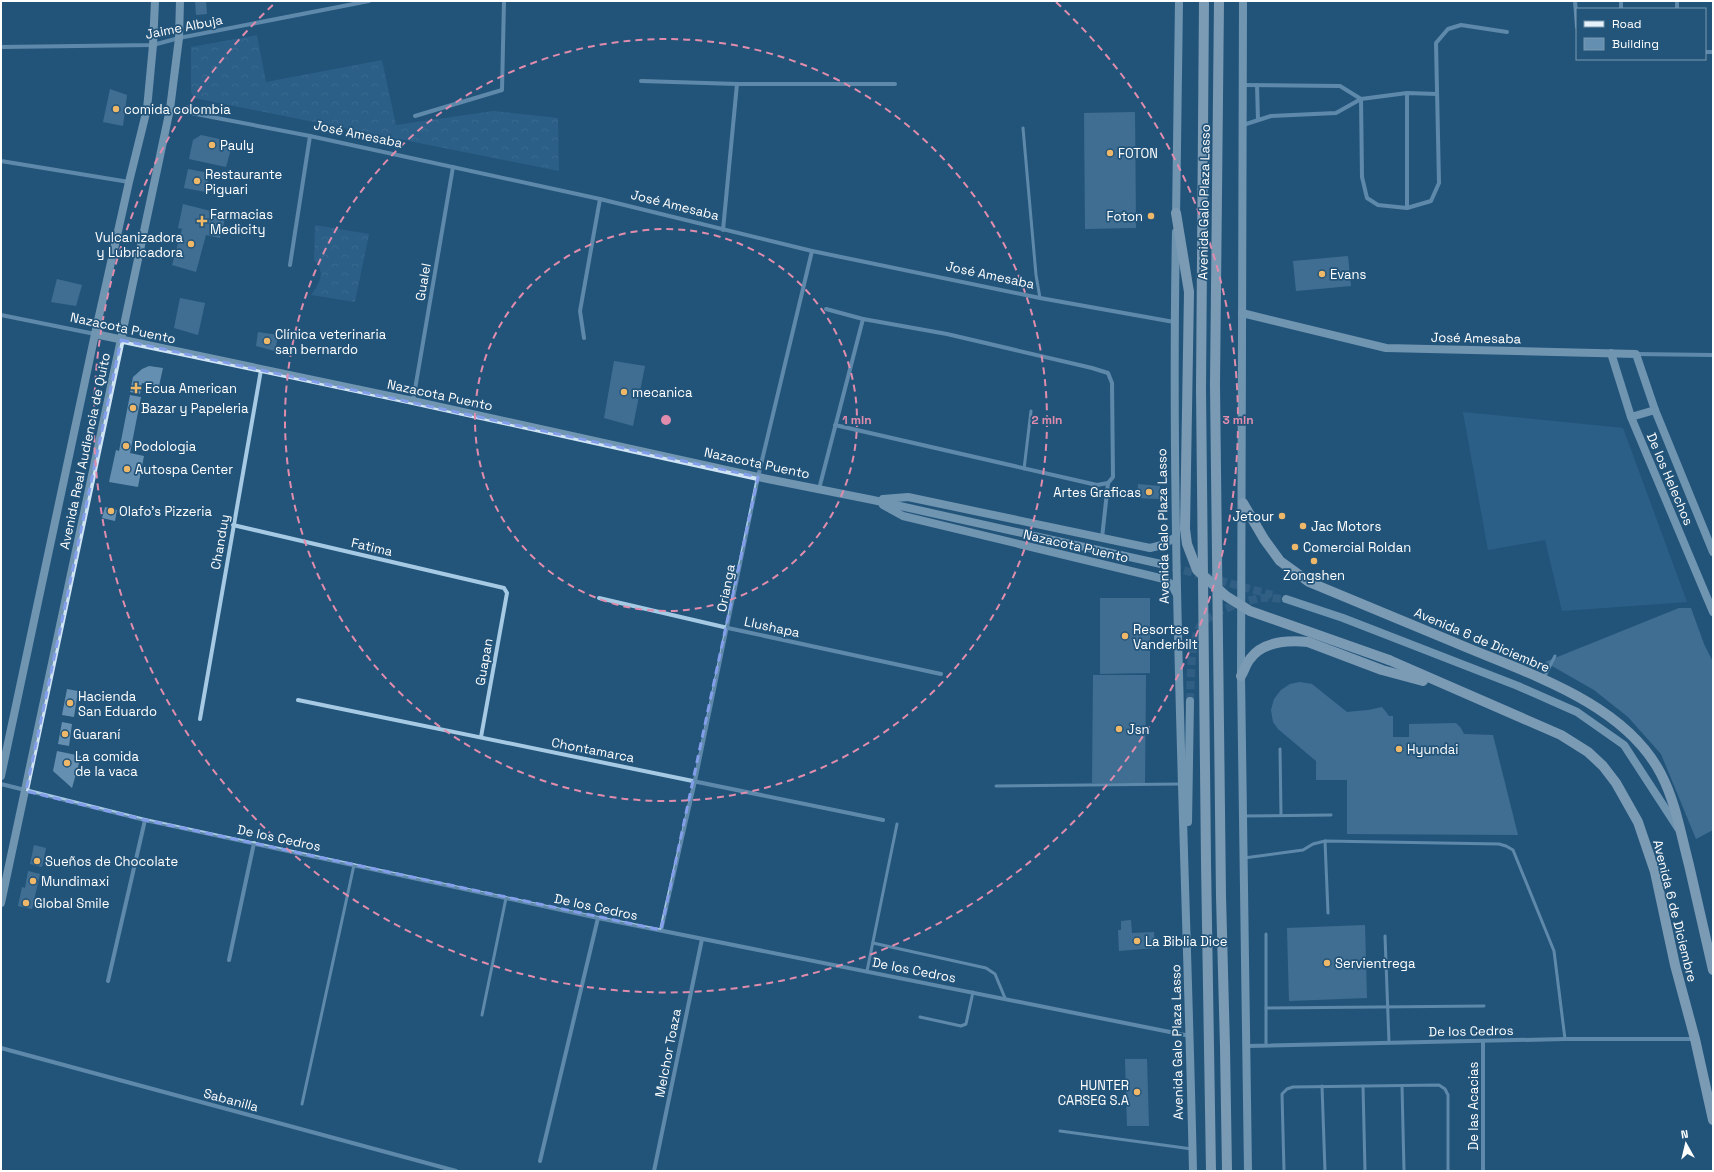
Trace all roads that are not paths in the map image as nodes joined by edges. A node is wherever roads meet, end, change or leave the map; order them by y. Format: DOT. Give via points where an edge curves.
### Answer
graph roads {
  1 [pos="155,1"];
  2 [pos="180,1"];
  3 [pos="369,1"];
  4 [pos="504,1"];
  5 [pos="1179,1"];
  6 [pos="1204,1"];
  7 [pos="1219,1"];
  8 [pos="1243,1"];
  9 [pos="1506,32"];
  10 [pos="179,38"];
  11 [pos="153,45"];
  12 [pos="1,47"];
  13 [pos="641,81"];
  14 [pos="737,84"];
  15 [pos="895,84"];
  16 [pos="1243,85"];
  17 [pos="1257,85"];
  18 [pos="1407,93"];
  19 [pos="1437,94"];
  20 [pos="1362,99"];
  21 [pos="170,109"];
  22 [pos="415,116"];
  23 [pos="1258,120"];
  24 [pos="1243,125"];
  25 [pos="1023,128"];
  26 [pos="310,136"];
  27 [pos="1,161"];
  28 [pos="453,167"];
  29 [pos="129,182"];
  30 [pos="600,199"];
  31 [pos="1407,208"];
  32 [pos="1176,213"];
  33 [pos="723,230"];
  34 [pos="812,251"];
  35 [pos="290,265"];
  36 [pos="1040,298"];
  37 [pos="826,308"];
  38 [pos="1242,314"];
  39 [pos="1,315"];
  40 [pos="863,318"];
  41 [pos="1174,322"];
  42 [pos="95,334"];
  43 [pos="584,338"];
  44 [pos="121,340"];
  45 [pos="1611,353"];
  46 [pos="1636,354"];
  47 [pos="1713,355"];
  48 [pos="260,370"];
  49 [pos="413,401"];
  50 [pos="1655,410"];
  51 [pos="1031,412"];
  52 [pos="1631,417"];
  53 [pos="835,425"];
  54 [pos="1024,469"];
  55 [pos="758,477"];
  56 [pos="1108,482"];
  57 [pos="819,489"];
  58 [pos="874,500"];
  59 [pos="1243,503"];
  60 [pos="233,525"];
  61 [pos="1176,537"];
  62 [pos="1102,538"];
  63 [pos="1713,552"];
  64 [pos="1161,564"];
  65 [pos="506,590"];
  66 [pos="1176,594"];
  67 [pos="599,598"];
  68 [pos="1286,599"];
  69 [pos="1713,612"];
  70 [pos="728,628"];
  71 [pos="1555,656"];
  72 [pos="941,674"];
  73 [pos="1241,676"];
  74 [pos="1544,680"];
  75 [pos="1452,689"];
  76 [pos="298,700"];
  77 [pos="1190,701"];
  78 [pos="200,719"];
  79 [pos="481,738"];
  80 [pos="1280,749"];
  81 [pos="1,776"];
  82 [pos="695,781"];
  83 [pos="1,784"];
  84 [pos="1181,784"];
  85 [pos="996,786"];
  86 [pos="26,791"];
  87 [pos="1281,815"];
  88 [pos="1331,815"];
  89 [pos="1244,816"];
  90 [pos="145,820"];
  91 [pos="883,820"];
  92 [pos="897,824"];
  93 [pos="1681,832"];
  94 [pos="1325,841"];
  95 [pos="254,843"];
  96 [pos="1244,858"];
  97 [pos="354,865"];
  98 [pos="506,898"];
  99 [pos="1,903"];
  100 [pos="1328,913"];
  101 [pos="1186,914"];
  102 [pos="598,918"];
  103 [pos="661,930"];
  104 [pos="1266,934"];
  105 [pos="1385,936"];
  106 [pos="702,939"];
  107 [pos="873,943"];
  108 [pos="229,960"];
  109 [pos="1713,970"];
  110 [pos="867,971"];
  111 [pos="108,981"];
  112 [pos="973,992"];
  113 [pos="1005,998"];
  114 [pos="1484,1006"];
  115 [pos="1388,1007"];
  116 [pos="1266,1008"];
  117 [pos="482,1015"];
  118 [pos="920,1017"];
  119 [pos="1190,1036"];
  120 [pos="1565,1039"];
  121 [pos="1695,1039"];
  122 [pos="1483,1041"];
  123 [pos="1389,1042"];
  124 [pos="1266,1045"];
  125 [pos="1247,1046"];
  126 [pos="1,1048"];
  127 [pos="1322,1086"];
  128 [pos="1363,1086"];
  129 [pos="1402,1086"];
  130 [pos="302,1104"];
  131 [pos="1713,1120"];
  132 [pos="1060,1131"];
  133 [pos="1192,1149"];
  134 [pos="540,1161"];
  135 [pos="456,1171"];
  136 [pos="654,1171"];
  137 [pos="1193,1171"];
  138 [pos="1211,1171"];
  139 [pos="1227,1171"];
  140 [pos="1248,1171"];
  141 [pos="1284,1171"];
  142 [pos="1325,1171"];
  143 [pos="1365,1171"];
  144 [pos="1404,1171"];
  145 [pos="1448,1171"];
  146 [pos="1483,1171"];
  1 -- 11 [label="main road, Avenida Real Audiencia de Quito"];
  2 -- 10 [label="main road, Avenida Real Audiencia de Quito"];
  3 -- 10 [label="street, Jaime Albuja"];
  4 -- 22 [label="street" via="502,90"];
  5 -- 32 [label="main road, Avenida Galo Plaza Lasso"];
  6 -- 138 [label="main road, Avenida Galo Plaza Lasso" via="1201,389"];
  7 -- 139 [label="main road, Avenida Galo Plaza Lasso" via="1215,385"];
  8 -- 16 [label="main road"];
  9 -- 19 [label="street" via="1461,25 1448,29 1436,43"];
  10 -- 11 [label="street, Jaime Albuja"];
  10 -- 21 [label="main road, Avenida Real Audiencia de Quito"];
  11 -- 12 [label="street, Jaime Albuja"];
  11 -- 29 [label="main road, Avenida Real Audiencia de Quito" via="147,109"];
  13 -- 14 [label="street"];
  14 -- 15 [label="street"];
  14 -- 33 [label="street"];
  16 -- 17 [label="street"];
  16 -- 24 [label="main road"];
  17 -- 20 [label="street" via="1340,86"];
  17 -- 23 [label="street"];
  18 -- 19 [label="street"];
  18 -- 20 [label="street"];
  18 -- 31 [label="street"];
  19 -- 31 [label="street" via="1439,183 1431,201"];
  20 -- 23 [label="street" via="1336,114 1271,116"];
  20 -- 31 [label="street" via="1362,177 1367,198 1378,205"];
  21 -- 26 [label="street, José Amesaba"];
  21 -- 44 [label="main road, Avenida Real Audiencia de Quito"];
  23 -- 24 [label="street"];
  24 -- 38 [label="main road"];
  25 -- 36 [label="lane"];
  26 -- 28 [label="street, José Amesaba"];
  26 -- 35 [label="street"];
  27 -- 29 [label="street"];
  28 -- 30 [label="street, José Amesaba"];
  28 -- 49 [label="street, Gualel"];
  29 -- 42 [label="main road, Avenida Real Audiencia de Quito"];
  30 -- 33 [label="street, José Amesaba"];
  30 -- 43 [label="street" via="580,311"];
  32 -- 41 [label="main road, Avenida Galo Plaza Lasso"];
  32 -- 75 [label="main road, bridge" via="1189,292 1185,529 1187,544 1197,570 1226,596 1250,611 1389,660"];
  33 -- 34 [label="street, José Amesaba"];
  34 -- 36 [label="street, José Amesaba"];
  34 -- 55 [label="street, Orianga"];
  36 -- 41 [label="street, José Amesaba"];
  37 -- 40 [label="street"];
  38 -- 45 [label="main road, José Amesaba" via="1386,348"];
  38 -- 59 [label="main road"];
  39 -- 42 [label="street, Nazacota Puento"];
  40 -- 53 [label="street"];
  40 -- 56 [label="street" via="947,334 1108,374 1112,383 1114,473"];
  41 -- 61 [label="main road, Avenida Galo Plaza Lasso"];
  42 -- 44 [label="main road, Nazacota Puento"];
  42 -- 81 [label="main road, Avenida Real Audiencia de Quito"];
  44 -- 48 [label="main road, Nazacota Puento"];
  44 -- 86 [label="main road, Avenida Real Audiencia de Quito"];
  45 -- 46 [label="main road, José Amesaba"];
  45 -- 52 [label="main road, De los Helechos"];
  46 -- 47 [label="street, José Amesaba"];
  46 -- 50 [label="main road, De los Helechos"];
  48 -- 49 [label="main road, Nazacota Puento"];
  48 -- 60 [label="street, Chanduy"];
  49 -- 55 [label="main road, Nazacota Puento"];
  50 -- 52 [label="main road"];
  50 -- 63 [label="main road, De los Helechos"];
  51 -- 54 [label="lane"];
  52 -- 69 [label="main road, De los Helechos"];
  53 -- 54 [label="street"];
  53 -- 57 [label="street"];
  54 -- 56 [label="street" via="1097,485"];
  55 -- 57 [label="main road, Nazacota Puento"];
  55 -- 70 [label="street, Orianga"];
  56 -- 62 [label="street"];
  57 -- 58 [label="main road, Nazacota Puento"];
  58 -- 62 [label="main road" via="908,497"];
  58 -- 64 [label="main road, Nazacota Puento"];
  58 -- 66 [label="main road, Nazacota Puento" via="903,516 1164,579 1171,584"];
  59 -- 73 [label="main road"];
  59 -- 74 [label="main road, Avenida 6 de Diciembre" via="1280,561 1309,582"];
  60 -- 65 [label="street, Fatima"];
  60 -- 78 [label="street, Chanduy"];
  61 -- 62 [label="main road" via="1150,548"];
  61 -- 66 [label="main road, Avenida Galo Plaza Lasso"];
  65 -- 79 [label="street, Guapan"];
  66 -- 84 [label="main road, Avenida Galo Plaza Lasso"];
  67 -- 70 [label="street, Llushapa"];
  68 -- 93 [label="main road, Avenida 6 de Diciembre" via="1343,618 1577,712 1624,745"];
  70 -- 72 [label="street, Llushapa"];
  70 -- 82 [label="street, Orianga"];
  71 -- 74 [label="lane"];
  73 -- 75 [label="main road" via="1250,659 1262,648 1295,641 1308,642 1382,670"];
  73 -- 89 [label="main road"];
  74 -- 93 [label="main road, Avenida 6 de Diciembre" via="1587,701 1638,742 1661,775"];
  75 -- 121 [label="main road, Avenida 6 de Diciembre" via="1561,735 1588,752 1616,783 1638,822 1655,872"];
  76 -- 79 [label="street, Chontamarca"];
  77 -- 101 [label="main road"];
  79 -- 82 [label="street, Chontamarca"];
  80 -- 87 [label="lane"];
  82 -- 91 [label="street, Chontamarca"];
  82 -- 103 [label="street, Orianga"];
  83 -- 86 [label="street, De los Cedros"];
  84 -- 85 [label="lane"];
  84 -- 101 [label="main road, Avenida Galo Plaza Lasso"];
  86 -- 90 [label="street, De los Cedros"];
  86 -- 99 [label="main road, Avenida Real Audiencia de Quito"];
  87 -- 88 [label="lane"];
  87 -- 89 [label="lane"];
  89 -- 96 [label="main road"];
  90 -- 95 [label="street, De los Cedros"];
  90 -- 111 [label="street"];
  92 -- 107 [label="lane"];
  93 -- 109 [label="main road, Avenida 6 de Diciembre"];
  94 -- 96 [label="lane" via="1303,850"];
  94 -- 100 [label="lane"];
  94 -- 120 [label="lane" via="1499,844 1513,850 1554,951"];
  95 -- 97 [label="street, De los Cedros"];
  95 -- 108 [label="street"];
  96 -- 125 [label="main road"];
  97 -- 98 [label="street, De los Cedros"];
  97 -- 130 [label="lane"];
  98 -- 102 [label="street, De los Cedros"];
  98 -- 117 [label="lane"];
  101 -- 119 [label="main road, Avenida Galo Plaza Lasso"];
  102 -- 103 [label="street, De los Cedros"];
  102 -- 134 [label="street"];
  103 -- 106 [label="street, De los Cedros"];
  104 -- 116 [label="lane"];
  105 -- 115 [label="lane"];
  106 -- 110 [label="street, De los Cedros"];
  106 -- 136 [label="street, Melchor Toaza"];
  107 -- 110 [label="lane"];
  107 -- 113 [label="lane" via="986,968 995,974"];
  110 -- 112 [label="street, De los Cedros"];
  112 -- 113 [label="street, De los Cedros"];
  112 -- 118 [label="lane" via="966,1024 960,1026"];
  113 -- 119 [label="street, De los Cedros"];
  114 -- 115 [label="lane"];
  115 -- 116 [label="lane"];
  115 -- 123 [label="lane"];
  116 -- 124 [label="lane"];
  119 -- 133 [label="main road, Avenida Galo Plaza Lasso"];
  120 -- 121 [label="street, De los Cedros"];
  120 -- 122 [label="street, De los Cedros"];
  121 -- 131 [label="main road, Avenida 6 de Diciembre"];
  122 -- 123 [label="street, De los Cedros"];
  122 -- 146 [label="street, De las Acacias"];
  123 -- 124 [label="street, De los Cedros"];
  124 -- 125 [label="street, De los Cedros"];
  125 -- 140 [label="main road"];
  126 -- 135 [label="street, Sabanilla"];
  127 -- 128 [label="lane"];
  127 -- 141 [label="lane" via="1293,1087 1282,1094"];
  127 -- 142 [label="lane"];
  128 -- 129 [label="lane"];
  128 -- 143 [label="lane"];
  129 -- 144 [label="lane"];
  129 -- 145 [label="lane" via="1439,1085 1445,1089 1448,1095"];
  132 -- 133 [label="lane"];
  133 -- 137 [label="main road, Avenida Galo Plaza Lasso"];
}
